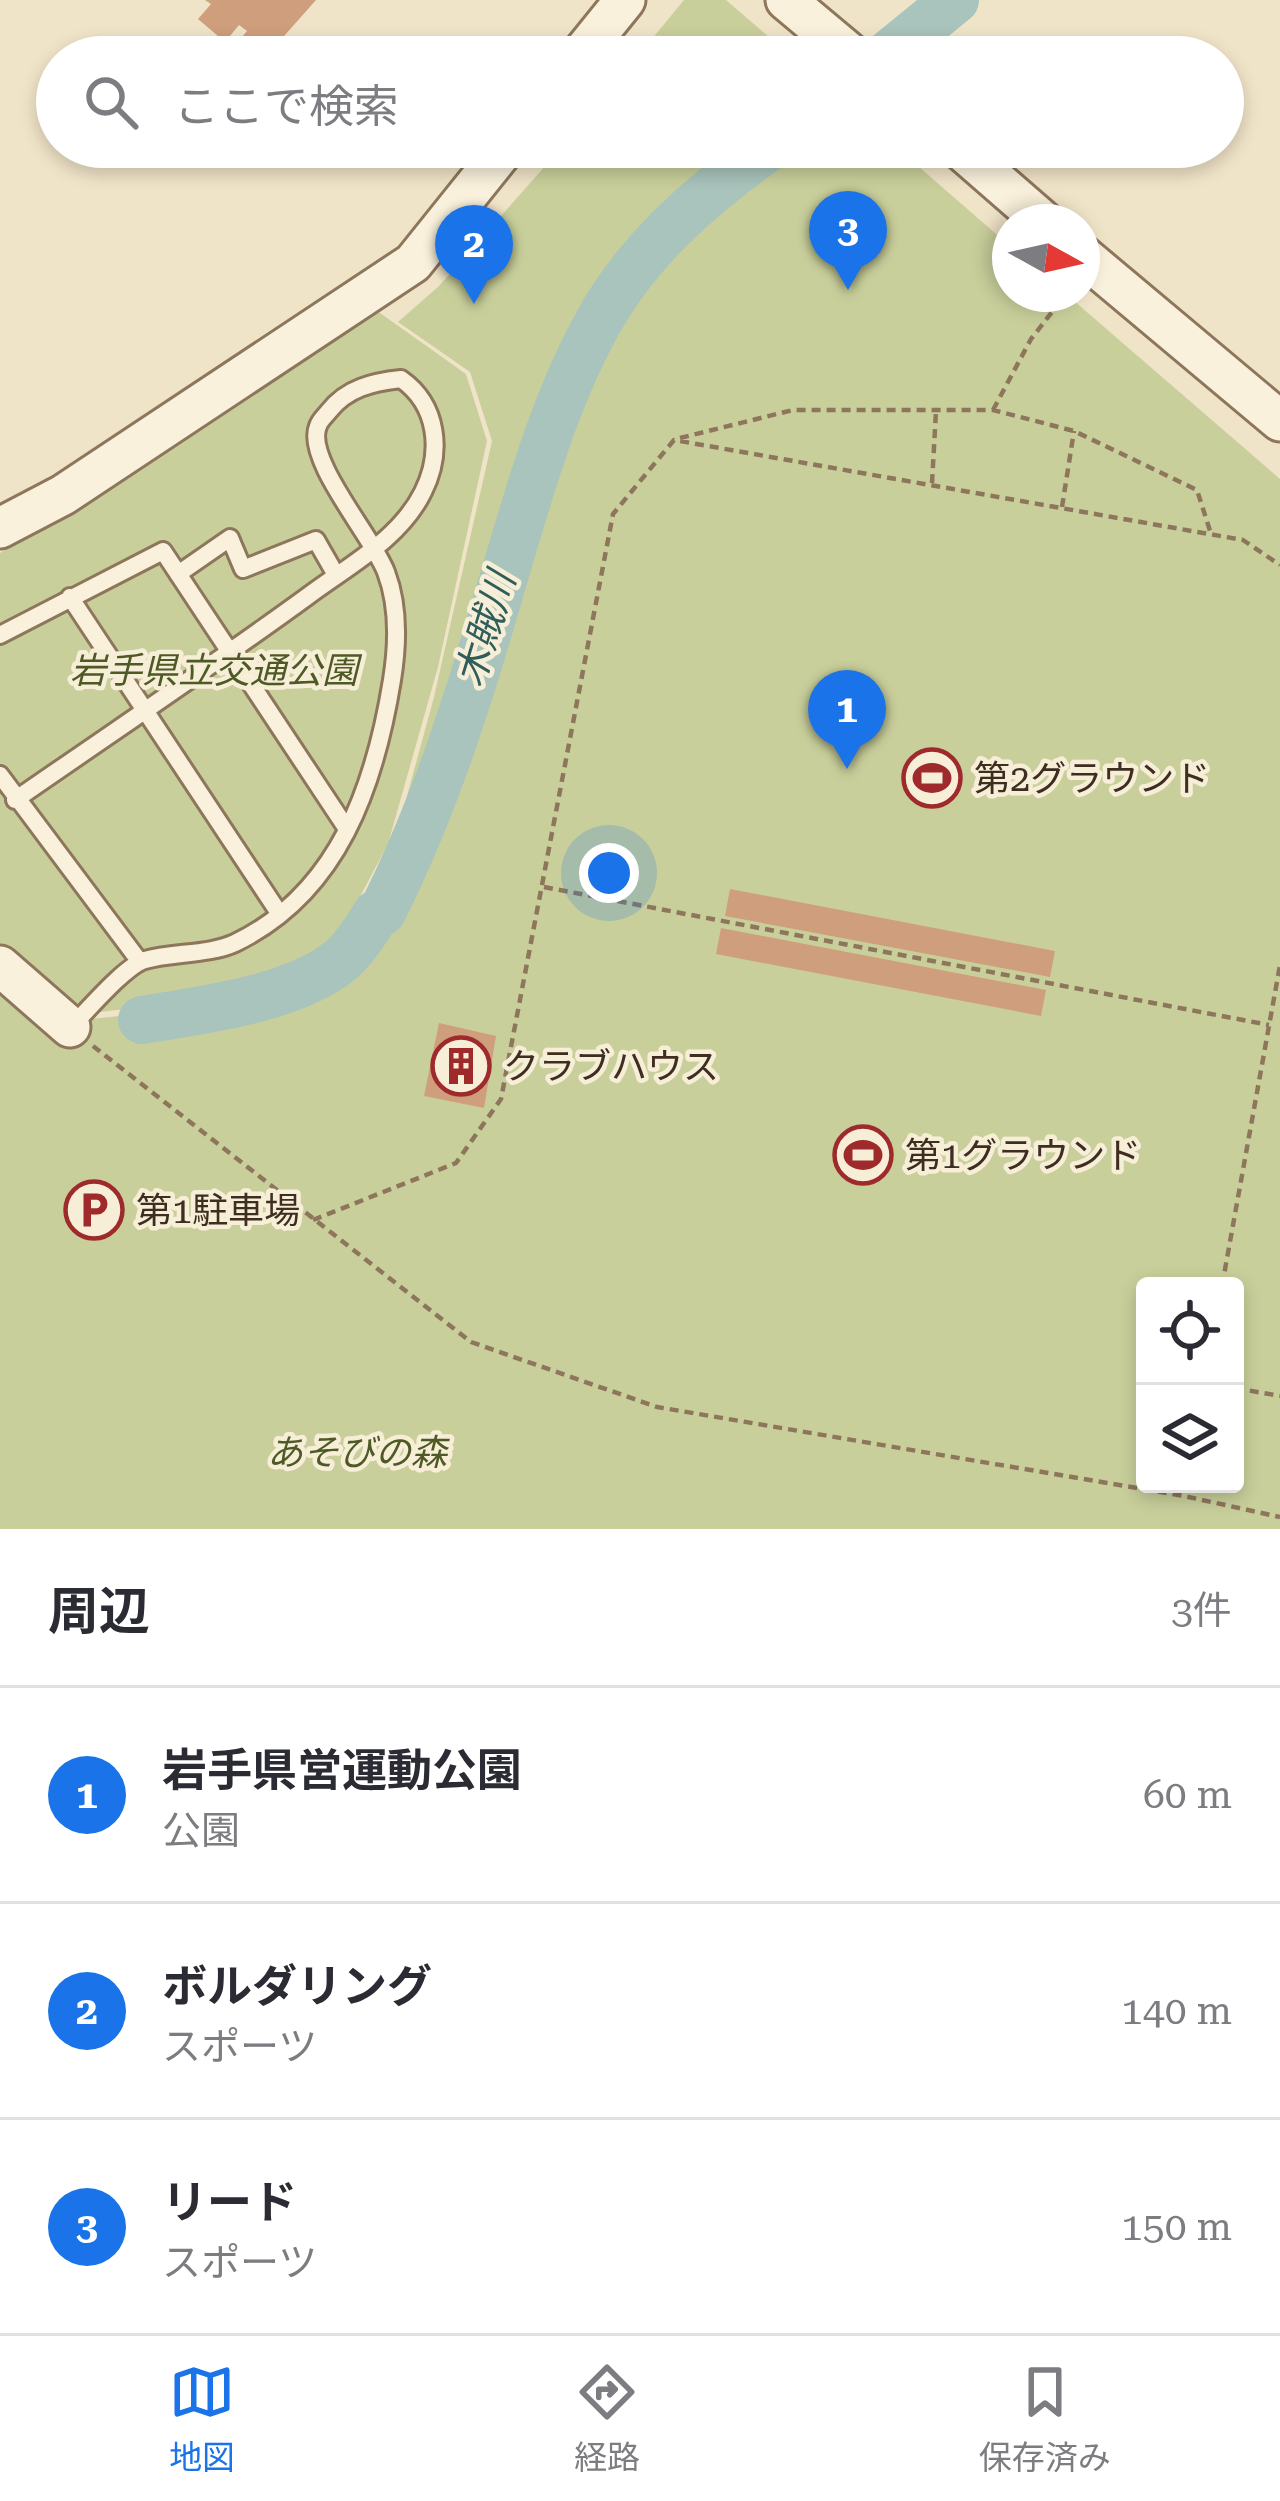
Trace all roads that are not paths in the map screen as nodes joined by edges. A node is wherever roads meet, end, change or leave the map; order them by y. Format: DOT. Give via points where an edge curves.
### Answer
graph roads {
  1 [pos="625,0"];
  2 [pos="786,0"];
  3 [pos="596,36"];
  4 [pos="829,36"];
  5 [pos="489,168"];
  6 [pos="982,168"];
  7 [pos="1023,204"];
  8 [pos="1100,270"];
  9 [pos="1280,421"];
  10 [pos="0,528"];
  11 [pos="373,548"];
  12 [pos="178,574"];
  13 [pos="336,575"];
  14 [pos="70,597"];
  15 [pos="0,635"];
  16 [pos="229,652"];
  17 [pos="145,710"];
  18 [pos="0,775"];
  19 [pos="14,800"];
  20 [pos="347,829"];
  21 [pos="279,914"];
  22 [pos="140,962"];
  23 [pos="0,965"];
  24 [pos="70,1028"];
  1 -- 3 [label="street"];
  2 -- 4 [label="street"];
  5 -- 10 [label="street" via="413,263 63,495"];
  6 -- 7 [label="street"];
  8 -- 9 [label="street"];
  11 -- 11 [label="lane" via="423,492 436,446 430,410 401,379 339,399 317,426 316,450"];
  11 -- 13 [label="lane"];
  11 -- 20 [label="lane" via="397,611 392,678 368,783"];
  12 -- 13 [label="lane" via="230,538 243,569 316,540"];
  12 -- 14 [label="lane" via="163,551"];
  12 -- 16 [label="lane"];
  13 -- 16 [label="lane"];
  14 -- 15 [label="lane"];
  14 -- 17 [label="lane"];
  16 -- 17 [label="lane"];
  16 -- 20 [label="lane"];
  17 -- 19 [label="lane"];
  17 -- 21 [label="lane"];
  18 -- 19 [label="lane"];
  19 -- 22 [label="lane"];
  20 -- 21 [label="lane" via="332,862"];
  21 -- 22 [label="lane" via="233,944"];
  22 -- 24 [label="lane"];
  23 -- 24 [label="street"];
}
